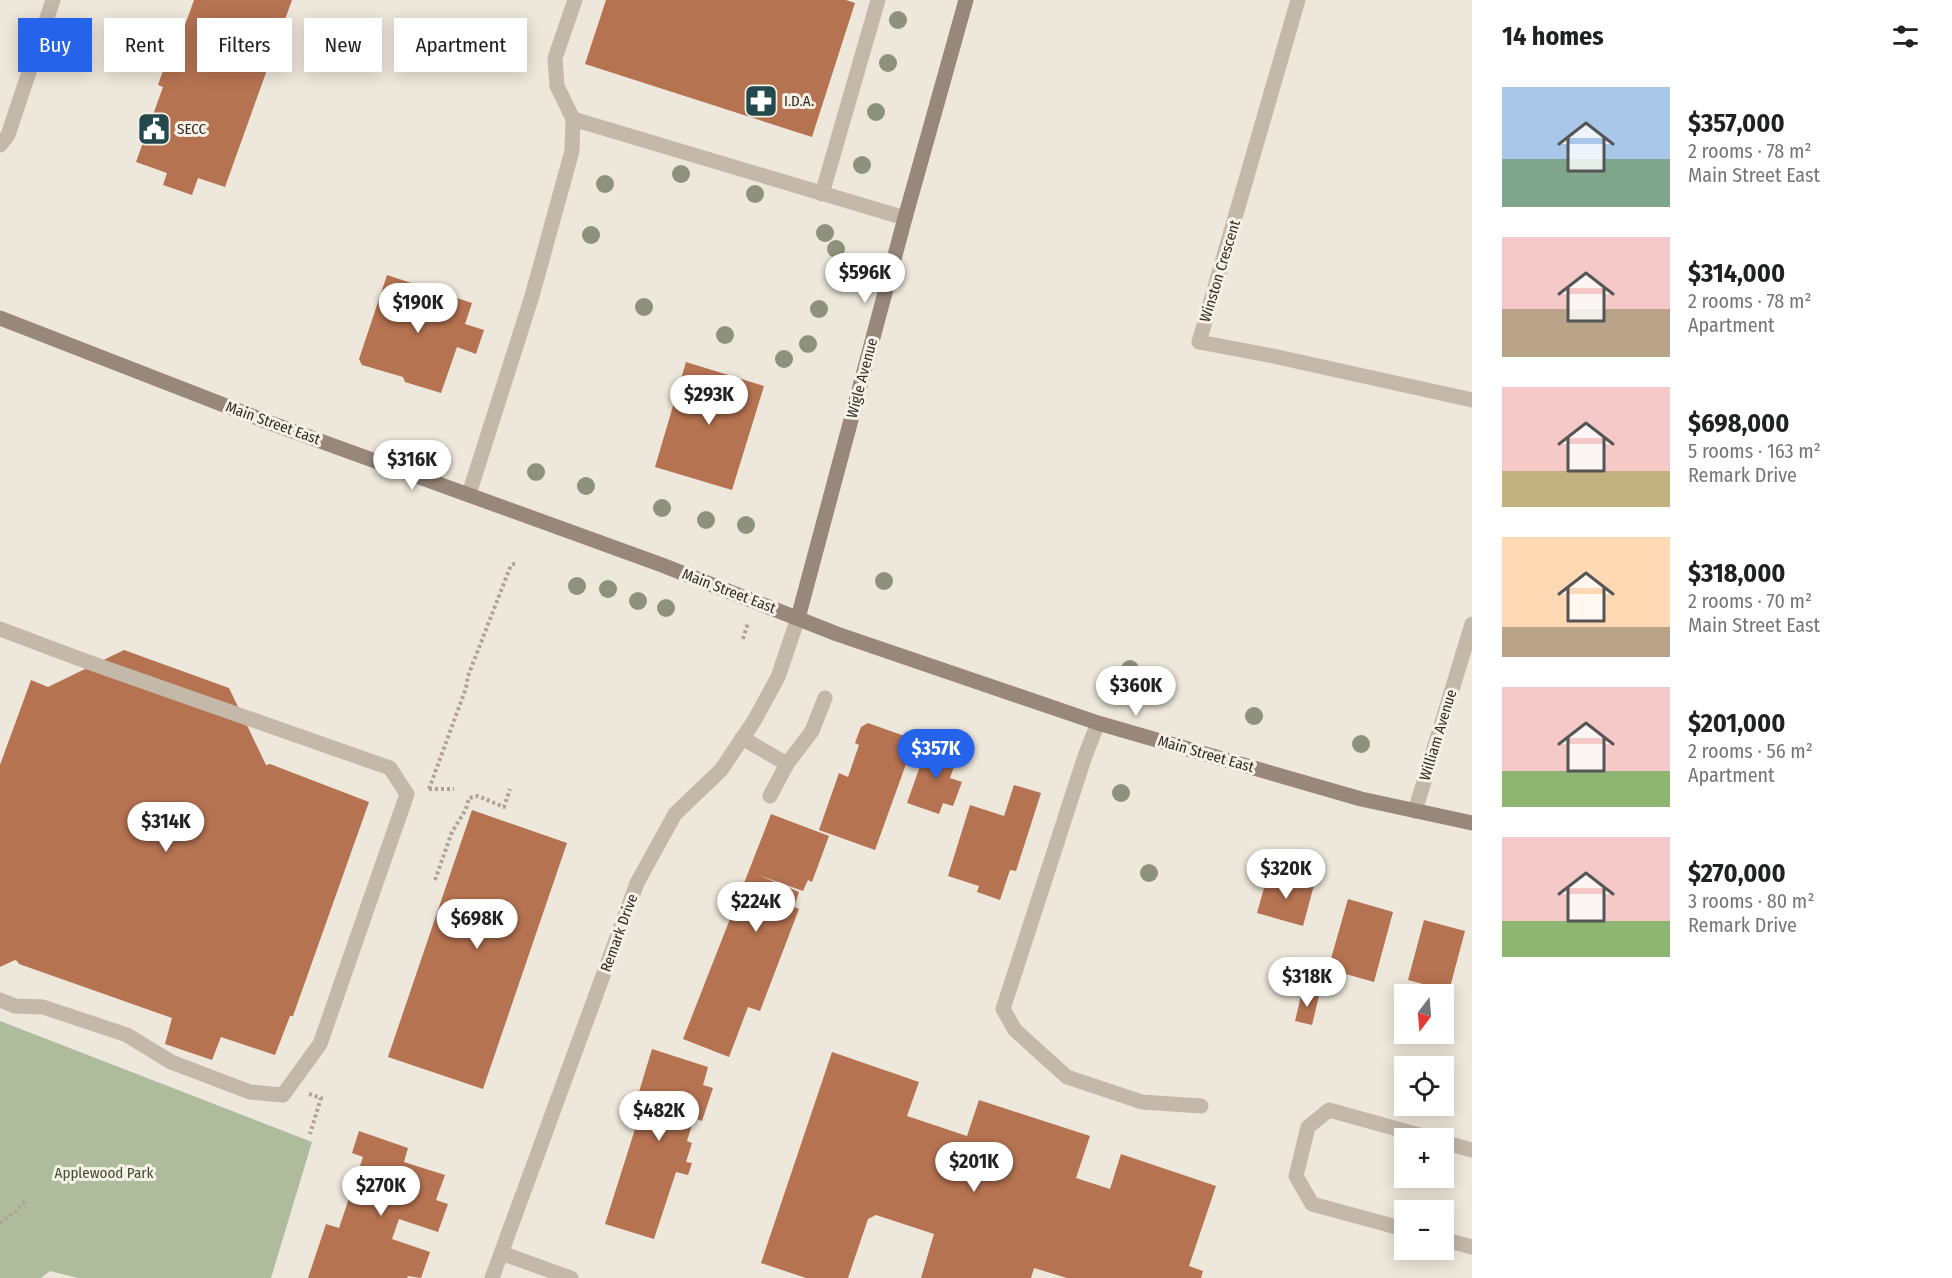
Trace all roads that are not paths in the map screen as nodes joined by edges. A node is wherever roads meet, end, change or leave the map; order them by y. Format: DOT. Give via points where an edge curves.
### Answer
graph roads {
  1 [pos="52,0"];
  2 [pos="575,0"];
  3 [pos="878,0"];
  4 [pos="966,0"];
  5 [pos="1298,0"];
  6 [pos="573,119"];
  7 [pos="0,145"];
  8 [pos="822,194"];
  9 [pos="905,218"];
  10 [pos="0,318"];
  11 [pos="1472,400"];
  12 [pos="469,494"];
  13 [pos="798,618"];
  14 [pos="1472,624"];
  15 [pos="0,629"];
  16 [pos="825,698"];
  17 [pos="1098,723"];
  18 [pos="742,738"];
  19 [pos="787,764"];
  20 [pos="770,796"];
  21 [pos="1415,811"];
  22 [pos="1472,823"];
  23 [pos="0,1000"];
  24 [pos="1201,1106"];
  25 [pos="1394,1128"];
  26 [pos="1454,1145"];
  27 [pos="1472,1150"];
  28 [pos="1394,1226"];
  29 [pos="1454,1242"];
  30 [pos="1472,1247"];
  31 [pos="501,1253"];
  32 [pos="492,1278"];
  33 [pos="570,1278"];
  1 -- 7 [label="street" via="8,135"];
  2 -- 6 [label="street" via="555,58 557,86"];
  3 -- 8 [label="street"];
  4 -- 9 [label="main road, Wigle Avenue"];
  5 -- 11 [label="street, Winston Crescent" via="1199,342"];
  6 -- 8 [label="street"];
  6 -- 12 [label="street" via="572,151 566,174"];
  8 -- 9 [label="street"];
  9 -- 13 [label="main road, Wigle Avenue"];
  10 -- 12 [label="main road, Main Street East"];
  12 -- 13 [label="main road, Main Street East"];
  13 -- 17 [label="main road, Main Street East"];
  13 -- 18 [label="street, Remark Drive" via="778,677"];
  14 -- 21 [label="street, William Avenue"];
  15 -- 23 [label="street" via="390,768 407,794 320,1044 283,1095 249,1092 171,1062 127,1035 43,1006 15,1006"];
  16 -- 19 [label="street" via="812,731"];
  17 -- 21 [label="main road, Main Street East"];
  17 -- 24 [label="street" via="1004,1009 1015,1030 1067,1077 1142,1102"];
  18 -- 19 [label="street"];
  18 -- 31 [label="street, Remark Drive" via="721,770 675,814 637,883"];
  19 -- 20 [label="street"];
  21 -- 22 [label="main road, Main Street East"];
  25 -- 28 [label="street" via="1329,1110 1308,1127 1296,1176 1312,1204"];
  26 -- 27 [label="street"];
  29 -- 30 [label="street"];
  31 -- 32 [label="street, Remark Drive"];
  31 -- 33 [label="street"];
}
